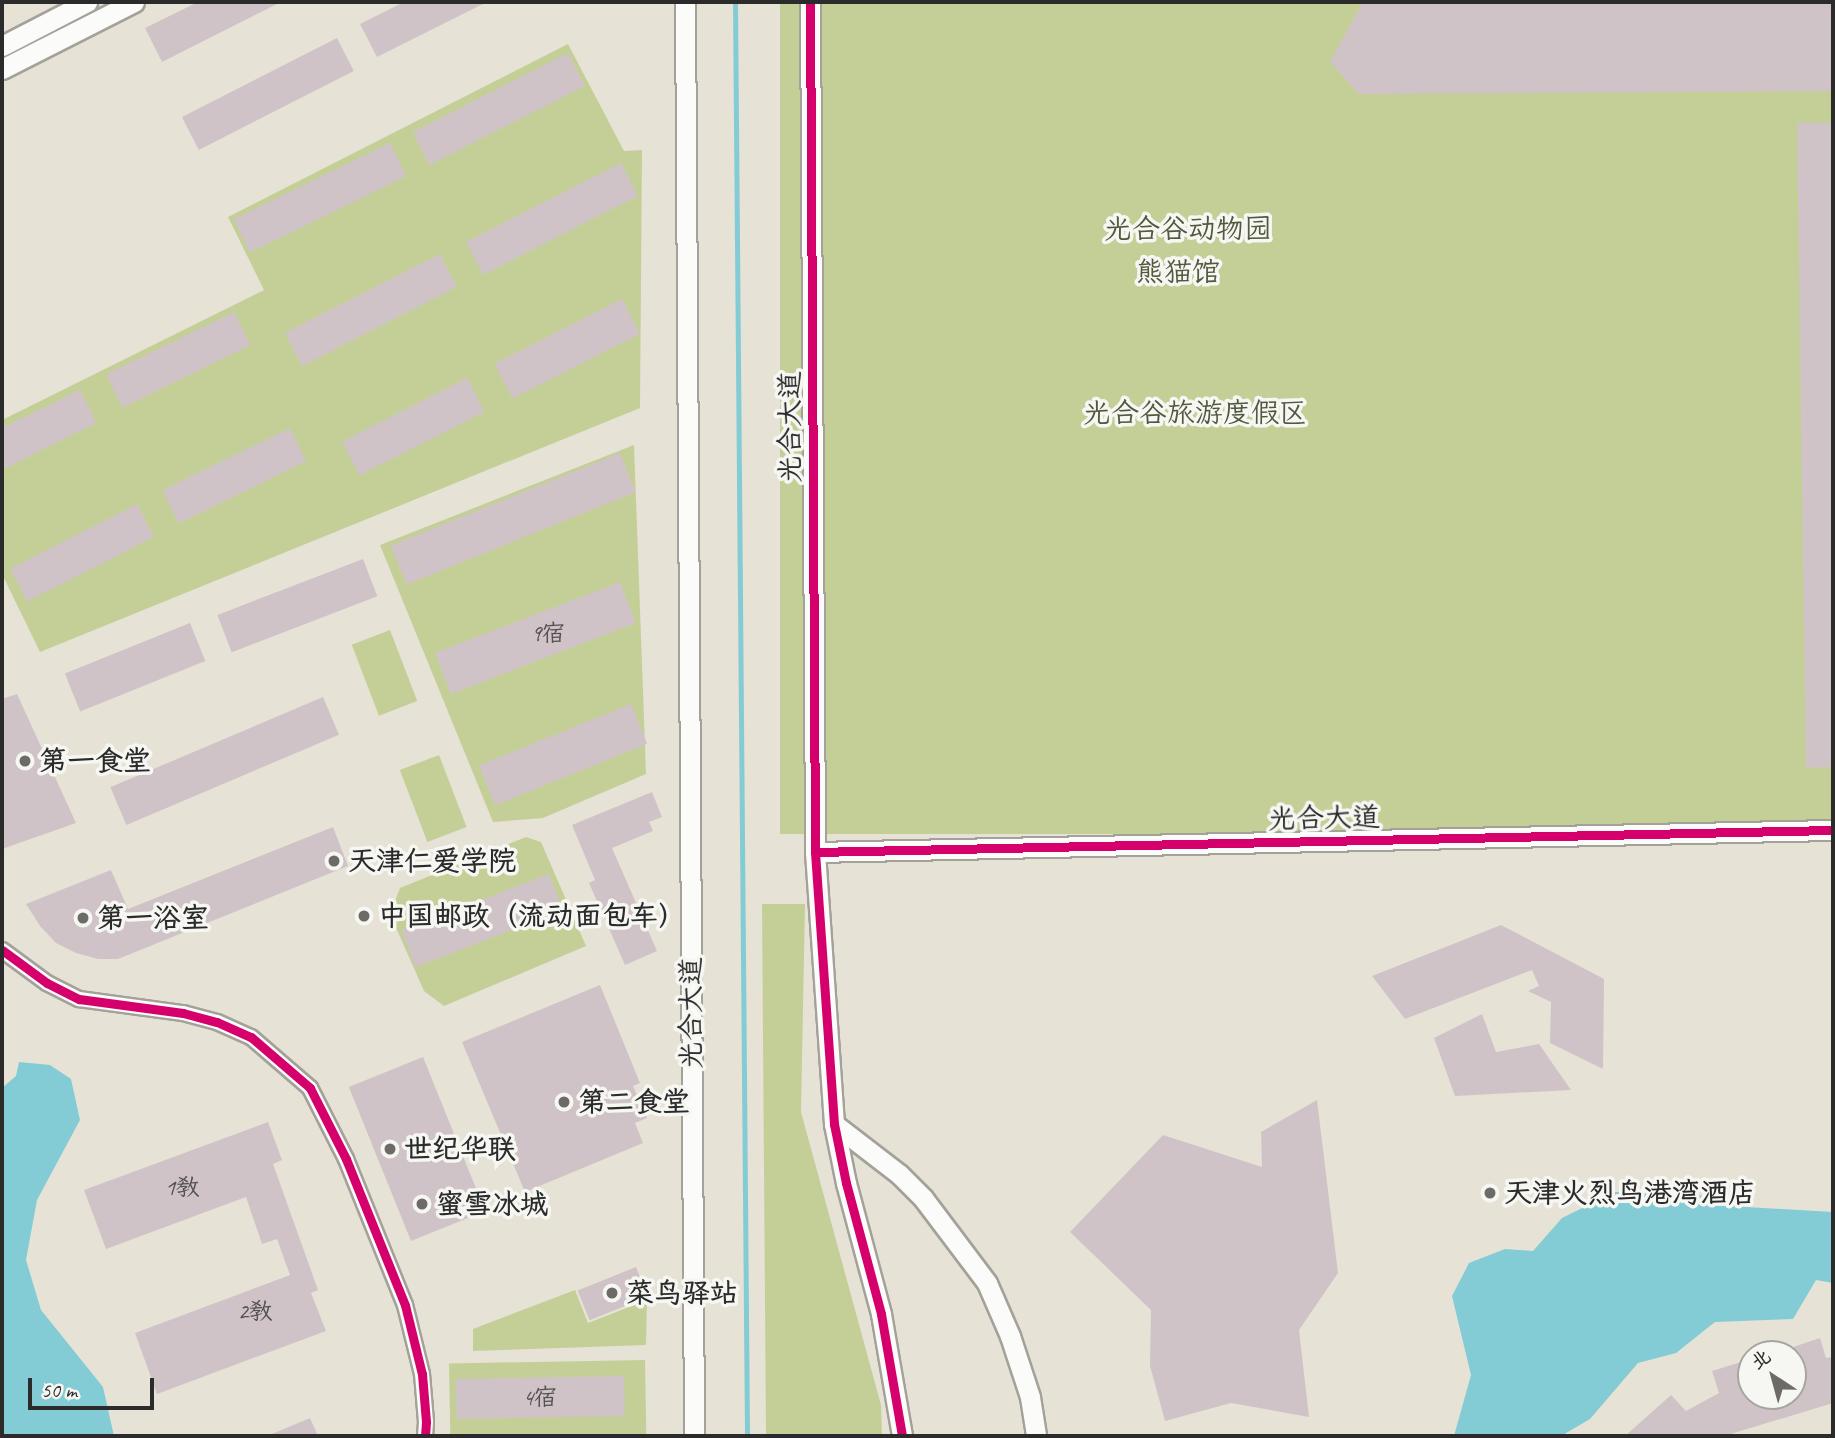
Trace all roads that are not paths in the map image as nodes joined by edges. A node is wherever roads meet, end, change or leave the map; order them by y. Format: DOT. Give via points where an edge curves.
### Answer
graph roads {
  1 [pos="88,2"];
  2 [pos="135,2"];
  3 [pos="685,2"];
  4 [pos="810,2"];
  5 [pos="2,46"];
  6 [pos="2,69"];
  7 [pos="1833,830"];
  8 [pos="815,852"];
  9 [pos="2,950"];
  10 [pos="834,1124"];
  11 [pos="425,1436"];
  12 [pos="694,1436"];
  13 [pos="902,1436"];
  14 [pos="1036,1436"];
  1 -- 5 [label="street"];
  2 -- 6 [label="street"];
  3 -- 12 [label="street, 光合大道"];
  4 -- 8 [label="street, 光合大道"];
  7 -- 8 [label="street, 光合大道"];
  8 -- 10 [label="street, 光合大道"];
  9 -- 11 [label="street" via="47,983 79,999 184,1013 251,1037 310,1088 346,1159 405,1306 422,1374"];
  10 -- 13 [label="street, 光合大道" via="881,1314"];
  10 -- 14 [label="street" via="923,1198 987,1283 1024,1376"];
}
